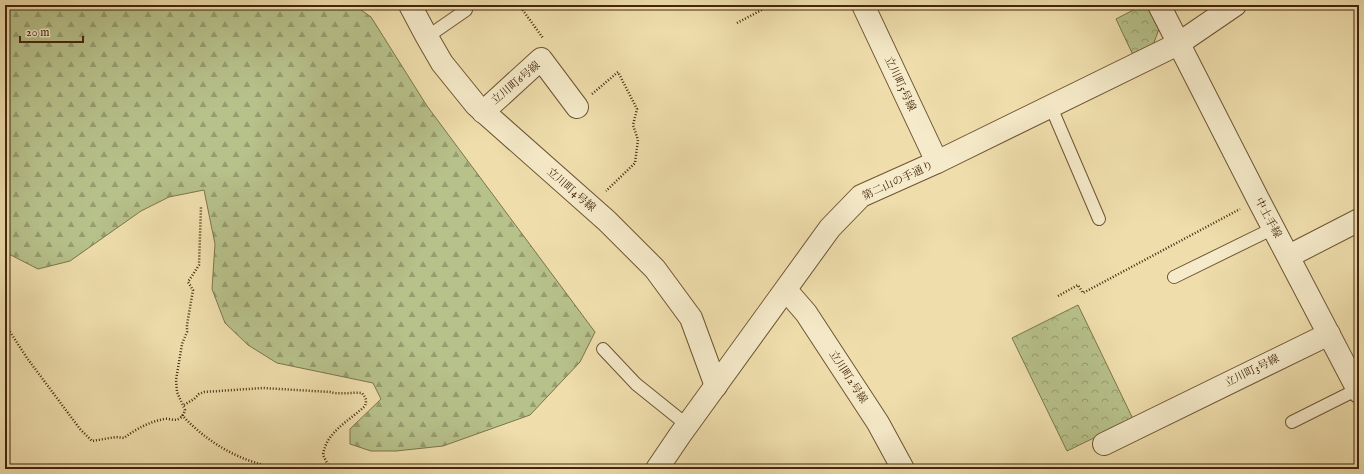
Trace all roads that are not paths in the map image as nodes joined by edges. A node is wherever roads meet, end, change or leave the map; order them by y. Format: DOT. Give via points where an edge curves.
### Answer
graph roads {
  1 [pos="410,5"];
  2 [pos="863,5"];
  3 [pos="1158,5"];
  4 [pos="1235,5"];
  5 [pos="466,10"];
  6 [pos="427,37"];
  7 [pos="1178,44"];
  8 [pos="1051,106"];
  9 [pos="577,107"];
  10 [pos="483,112"];
  11 [pos="937,162"];
  12 [pos="1099,219"];
  13 [pos="1359,220"];
  14 [pos="1274,228"];
  15 [pos="1288,256"];
  16 [pos="1174,277"];
  17 [pos="786,290"];
  18 [pos="1328,334"];
  19 [pos="603,349"];
  20 [pos="716,386"];
  21 [pos="1358,390"];
  22 [pos="1292,422"];
  23 [pos="687,425"];
  24 [pos="1104,444"];
  25 [pos="657,469"];
  26 [pos="903,469"];
  1 -- 6 [label="street, 立川町4号線"];
  2 -- 11 [label="street, 立川町5号線"];
  3 -- 7 [label="street"];
  4 -- 7 [label="street, 第二山の手通り"];
  5 -- 6 [label="lane"];
  6 -- 10 [label="street, 立川町4号線" via="442,63"];
  7 -- 8 [label="street, 第二山の手通り"];
  7 -- 14 [label="street, 中土手線"];
  8 -- 11 [label="street, 第二山の手通り"];
  8 -- 12 [label="lane"];
  9 -- 10 [label="street, 立川町6号線" via="541,59"];
  10 -- 20 [label="street, 立川町4号線" via="655,268 691,318"];
  11 -- 17 [label="street, 第二山の手通り" via="861,196 830,228"];
  13 -- 15 [label="street"];
  14 -- 15 [label="street, 中土手線"];
  14 -- 16 [label="lane"];
  15 -- 18 [label="street, 中土手線"];
  17 -- 20 [label="street, 第二山の手通り"];
  17 -- 26 [label="street, 立川町2号線" via="811,319 878,423"];
  18 -- 21 [label="street, 中土手線"];
  18 -- 24 [label="street, 立川町3号線"];
  19 -- 23 [label="lane" via="636,384"];
  20 -- 23 [label="street, 第二山の手通り"];
  21 -- 22 [label="lane"];
  23 -- 25 [label="street, 第二山の手通り"];
}
